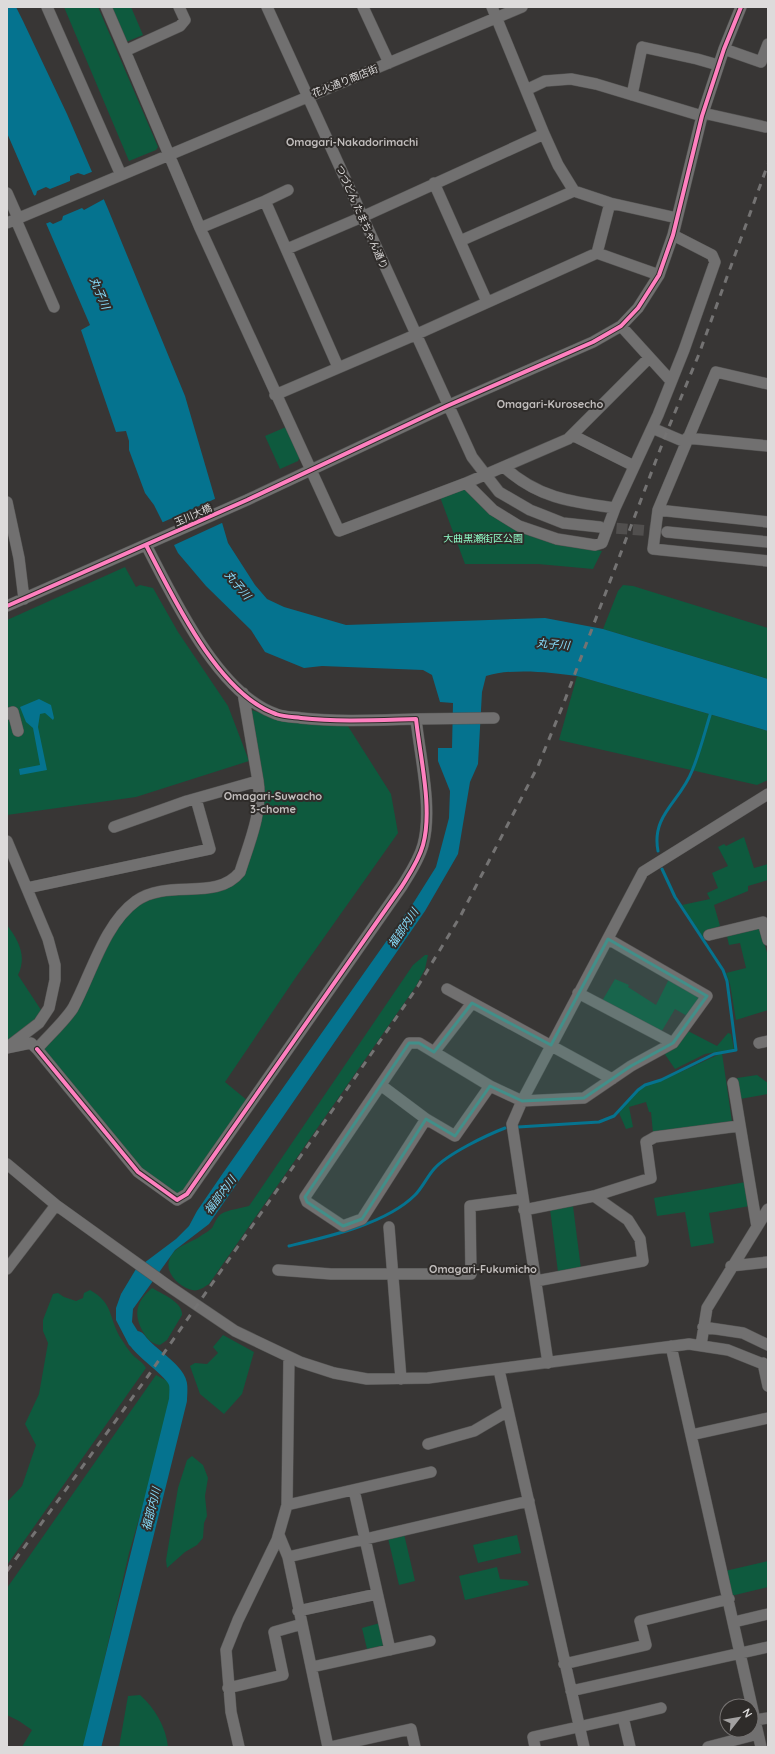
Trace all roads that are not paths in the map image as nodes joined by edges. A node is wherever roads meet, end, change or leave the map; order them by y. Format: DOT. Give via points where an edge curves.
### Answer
graph roads {
  1 [pos="47,7"];
  2 [pos="106,7"];
  3 [pos="179,7"];
  4 [pos="267,7"];
  5 [pos="362,7"];
  6 [pos="522,7"];
  7 [pos="741,7"];
  8 [pos="495,12"];
  9 [pos="768,44"];
  10 [pos="724,49"];
  11 [pos="125,51"];
  12 [pos="388,63"];
  13 [pos="718,66"];
  14 [pos="526,90"];
  15 [pos="632,95"];
  16 [pos="308,96"];
  17 [pos="702,115"];
  18 [pos="765,127"];
  19 [pos="544,134"];
  20 [pos="168,155"];
  21 [pos="118,176"];
  22 [pos="434,183"];
  23 [pos="288,190"];
  24 [pos="574,191"];
  25 [pos="7,193"];
  26 [pos="265,201"];
  27 [pos="610,203"];
  28 [pos="362,217"];
  29 [pos="677,218"];
  30 [pos="14,220"];
  31 [pos="200,228"];
  32 [pos="673,235"];
  33 [pos="460,241"];
  34 [pos="287,249"];
  35 [pos="597,253"];
  36 [pos="659,275"];
  37 [pos="487,302"];
  38 [pos="54,308"];
  39 [pos="621,326"];
  40 [pos="415,335"];
  41 [pos="649,358"];
  42 [pos="338,367"];
  43 [pos="671,381"];
  44 [pos="768,382"];
  45 [pos="275,395"];
  46 [pos="447,406"];
  47 [pos="652,428"];
  48 [pos="572,435"];
  49 [pos="686,440"];
  50 [pos="768,446"];
  51 [pos="634,466"];
  52 [pos="504,468"];
  53 [pos="310,470"];
  54 [pos="484,475"];
  55 [pos="466,483"];
  56 [pos="7,502"];
  57 [pos="615,508"];
  58 [pos="658,510"];
  59 [pos="768,522"];
  60 [pos="600,527"];
  61 [pos="667,532"];
  62 [pos="768,542"];
  63 [pos="146,545"];
  64 [pos="12,546"];
  65 [pos="768,561"];
  66 [pos="24,599"];
  67 [pos="7,606"];
  68 [pos="242,694"];
  69 [pos="7,714"];
  70 [pos="494,718"];
  71 [pos="416,720"];
  72 [pos="18,731"];
  73 [pos="258,782"];
  74 [pos="768,794"];
  75 [pos="196,799"];
  76 [pos="114,827"];
  77 [pos="7,841"];
  78 [pos="27,888"];
  79 [pos="709,935"];
  80 [pos="608,939"];
  81 [pos="768,940"];
  82 [pos="447,990"];
  83 [pos="578,993"];
  84 [pos="472,1003"];
  85 [pos="673,1043"];
  86 [pos="551,1045"];
  87 [pos="7,1048"];
  88 [pos="37,1049"];
  89 [pos="434,1052"];
  90 [pos="612,1079"];
  91 [pos="733,1083"];
  92 [pos="382,1086"];
  93 [pos="490,1086"];
  94 [pos="522,1101"];
  95 [pos="426,1119"];
  96 [pos="739,1126"];
  97 [pos="7,1164"];
  98 [pos="594,1196"];
  99 [pos="523,1204"];
  100 [pos="56,1205"];
  101 [pos="768,1209"];
  102 [pos="389,1227"];
  103 [pos="757,1227"];
  104 [pos="768,1262"];
  105 [pos="731,1266"];
  106 [pos="7,1269"];
  107 [pos="278,1270"];
  108 [pos="393,1274"];
  109 [pos="536,1281"];
  110 [pos="703,1327"];
  111 [pos="701,1345"];
  112 [pos="768,1345"];
  113 [pos="671,1346"];
  114 [pos="289,1357"];
  115 [pos="548,1363"];
  116 [pos="765,1364"];
  117 [pos="499,1370"];
  118 [pos="401,1380"];
  119 [pos="768,1386"];
  120 [pos="508,1411"];
  121 [pos="768,1418"];
  122 [pos="691,1435"];
  123 [pos="428,1444"];
  124 [pos="431,1472"];
  125 [pos="354,1490"];
  126 [pos="529,1501"];
  127 [pos="287,1505"];
  128 [pos="279,1535"];
  129 [pos="365,1539"];
  130 [pos="288,1557"];
  131 [pos="377,1594"];
  132 [pos="729,1599"];
  133 [pos="298,1611"];
  134 [pos="768,1614"];
  135 [pos="734,1622"];
  136 [pos="302,1624"];
  137 [pos="430,1641"];
  138 [pos="768,1648"];
  139 [pos="390,1650"];
  140 [pos="740,1654"];
  141 [pos="564,1664"];
  142 [pos="312,1667"];
  143 [pos="228,1688"];
  144 [pos="571,1691"];
  145 [pos="750,1698"];
  146 [pos="661,1708"];
  147 [pos="623,1717"];
  148 [pos="579,1726"];
  149 [pos="743,1738"];
  150 [pos="239,1747"];
  151 [pos="329,1747"];
  152 [pos="415,1747"];
  153 [pos="535,1747"];
  154 [pos="584,1747"];
  155 [pos="630,1747"];
  156 [pos="708,1747"];
  1 -- 21 [label="street"];
  2 -- 11 [label="street"];
  3 -- 11 [label="street" via="186,20 180,26"];
  4 -- 16 [label="street, つづどん たまちゃん通り"];
  5 -- 12 [label="street"];
  6 -- 8 [label="street, 花火通り商店街"];
  7 -- 10 [label="street, 玉川大橋"];
  8 -- 12 [label="street, 花火通り商店街"];
  8 -- 14 [label="street"];
  9 -- 10 [label="street" via="761,62"];
  10 -- 13 [label="street, 玉川大橋"];
  11 -- 20 [label="street"];
  12 -- 16 [label="street, 花火通り商店街"];
  13 -- 15 [label="street" via="642,47"];
  13 -- 17 [label="street, 玉川大橋"];
  14 -- 15 [label="street" via="545,81 571,79"];
  14 -- 19 [label="street"];
  15 -- 17 [label="street"];
  16 -- 20 [label="street, 花火通り商店街"];
  16 -- 28 [label="street, つづどん たまちゃん通り"];
  17 -- 18 [label="street"];
  17 -- 29 [label="street, 玉川大橋"];
  19 -- 22 [label="street"];
  19 -- 24 [label="street" via="558,165"];
  20 -- 21 [label="street, 花火通り商店街"];
  20 -- 31 [label="street"];
  21 -- 30 [label="street, 花火通り商店街"];
  22 -- 28 [label="street"];
  22 -- 33 [label="street"];
  23 -- 26 [label="street"];
  24 -- 27 [label="street"];
  24 -- 33 [label="street"];
  25 -- 30 [label="street"];
  26 -- 31 [label="street"];
  26 -- 34 [label="street"];
  27 -- 29 [label="street"];
  27 -- 35 [label="street"];
  28 -- 34 [label="street"];
  28 -- 40 [label="street, つづどん たまちゃん通り"];
  29 -- 32 [label="street, 玉川大橋"];
  30 -- 38 [label="street"];
  31 -- 45 [label="street"];
  32 -- 36 [label="street, 玉川大橋"];
  32 -- 43 [label="street" via="712,255 715,262"];
  33 -- 37 [label="street"];
  34 -- 42 [label="street"];
  35 -- 36 [label="street"];
  35 -- 37 [label="street"];
  36 -- 39 [label="street, 玉川大橋" via="638,308"];
  37 -- 40 [label="street"];
  39 -- 41 [label="street"];
  39 -- 46 [label="street, 玉川大橋" via="593,342"];
  40 -- 42 [label="street"];
  40 -- 46 [label="street, つづどん たまちゃん通り"];
  41 -- 43 [label="street"];
  41 -- 48 [label="street"];
  42 -- 45 [label="street"];
  43 -- 47 [label="street"];
  44 -- 49 [label="street" via="716,372"];
  45 -- 53 [label="street"];
  46 -- 53 [label="street, 玉川大橋"];
  46 -- 54 [label="street, つづどん たまちゃん通り" via="472,458"];
  47 -- 49 [label="street"];
  47 -- 51 [label="street"];
  48 -- 51 [label="street"];
  48 -- 52 [label="street"];
  49 -- 50 [label="street"];
  49 -- 58 [label="street"];
  51 -- 57 [label="street"];
  52 -- 54 [label="street"];
  52 -- 57 [label="street" via="532,489 554,497"];
  53 -- 55 [label="street" via="339,531"];
  53 -- 63 [label="street, 玉川大橋"];
  54 -- 55 [label="street"];
  54 -- 60 [label="street, つづどん たまちゃん通り" via="499,492 530,510 563,523"];
  55 -- 57 [label="street" via="493,510 505,518 557,539 595,545 602,543"];
  56 -- 64 [label="street"];
  58 -- 59 [label="street"];
  58 -- 65 [label="street" via="653,549"];
  61 -- 62 [label="street"];
  63 -- 66 [label="street, 玉川大橋"];
  63 -- 68 [label="street" via="176,605 195,635"];
  64 -- 66 [label="street"];
  66 -- 67 [label="street, 玉川大橋"];
  68 -- 71 [label="street" via="277,715 325,720"];
  68 -- 73 [label="street"];
  69 -- 72 [label="street" via="13,712"];
  70 -- 71 [label="street"];
  71 -- 88 [label="street" via="428,813 426,832 418,859 402,886 187,1194 177,1200 138,1172"];
  73 -- 75 [label="street"];
  73 -- 88 [label="street" via="261,796 258,810 240,872 234,880 218,887 165,889 148,894 128,908 110,931 72,1010"];
  74 -- 80 [label="street" via="643,872"];
  75 -- 76 [label="street"];
  75 -- 78 [label="street" via="210,849"];
  77 -- 78 [label="street"];
  78 -- 87 [label="street" via="48,939 55,965 55,980 49,1008 39,1023"];
  79 -- 81 [label="street" via="763,922"];
  80 -- 83 [label="street"];
  80 -- 85 [label="street" via="707,996"];
  82 -- 84 [label="street"];
  83 -- 85 [label="street"];
  83 -- 86 [label="street"];
  84 -- 86 [label="street"];
  84 -- 89 [label="street"];
  85 -- 90 [label="street"];
  86 -- 90 [label="street"];
  86 -- 94 [label="street"];
  87 -- 88 [label="street" via="31,1044"];
  89 -- 92 [label="street" via="419,1043 409,1043"];
  89 -- 93 [label="street"];
  90 -- 94 [label="street" via="584,1098"];
  91 -- 96 [label="street"];
  92 -- 95 [label="street"];
  92 -- 95 [label="street" via="305,1197 307,1202 343,1226 362,1219"];
  93 -- 94 [label="street"];
  93 -- 95 [label="street" via="455,1136"];
  94 -- 99 [label="street" via="512,1124"];
  96 -- 98 [label="street" via="655,1137 646,1142 651,1178"];
  96 -- 103 [label="street"];
  97 -- 100 [label="street"];
  98 -- 99 [label="street"];
  98 -- 109 [label="street" via="628,1220 640,1239 643,1261"];
  99 -- 108 [label="street" via="470,1206 472,1274"];
  99 -- 109 [label="street"];
  100 -- 106 [label="street"];
  100 -- 114 [label="street" via="235,1331"];
  101 -- 103 [label="street"];
  102 -- 108 [label="street"];
  103 -- 105 [label="street"];
  104 -- 105 [label="street"];
  105 -- 110 [label="street" via="707,1308"];
  107 -- 108 [label="street" via="331,1274"];
  108 -- 118 [label="street"];
  109 -- 115 [label="street"];
  110 -- 111 [label="street"];
  110 -- 112 [label="street" via="743,1333"];
  111 -- 113 [label="street"];
  111 -- 116 [label="street" via="728,1350"];
  113 -- 115 [label="street"];
  113 -- 122 [label="street"];
  114 -- 118 [label="street" via="334,1373"];
  114 -- 127 [label="street"];
  115 -- 117 [label="street"];
  116 -- 119 [label="street"];
  117 -- 118 [label="street"];
  117 -- 120 [label="street"];
  120 -- 123 [label="street" via="474,1431"];
  120 -- 126 [label="street"];
  121 -- 122 [label="street"];
  122 -- 132 [label="street"];
  124 -- 125 [label="street"];
  125 -- 127 [label="street"];
  125 -- 129 [label="street"];
  126 -- 129 [label="street"];
  126 -- 141 [label="street"];
  127 -- 128 [label="street"];
  128 -- 130 [label="street"];
  128 -- 143 [label="street" via="226,1650"];
  129 -- 130 [label="street"];
  129 -- 131 [label="street"];
  130 -- 133 [label="street"];
  131 -- 133 [label="street"];
  131 -- 139 [label="street"];
  132 -- 135 [label="street"];
  132 -- 141 [label="street" via="640,1621 646,1645"];
  133 -- 136 [label="street"];
  134 -- 135 [label="street"];
  135 -- 140 [label="street"];
  136 -- 142 [label="street"];
  136 -- 143 [label="street" via="274,1632 283,1675"];
  137 -- 139 [label="street"];
  138 -- 140 [label="street"];
  139 -- 142 [label="street"];
  140 -- 144 [label="street"];
  140 -- 145 [label="street"];
  141 -- 144 [label="street"];
  142 -- 151 [label="street"];
  143 -- 150 [label="street"];
  144 -- 148 [label="street"];
  146 -- 147 [label="street"];
  147 -- 148 [label="street"];
  147 -- 155 [label="street"];
  148 -- 153 [label="street" via="533,1737"];
  148 -- 154 [label="street"];
  149 -- 156 [label="street"];
  151 -- 152 [label="street" via="411,1729"];
}
